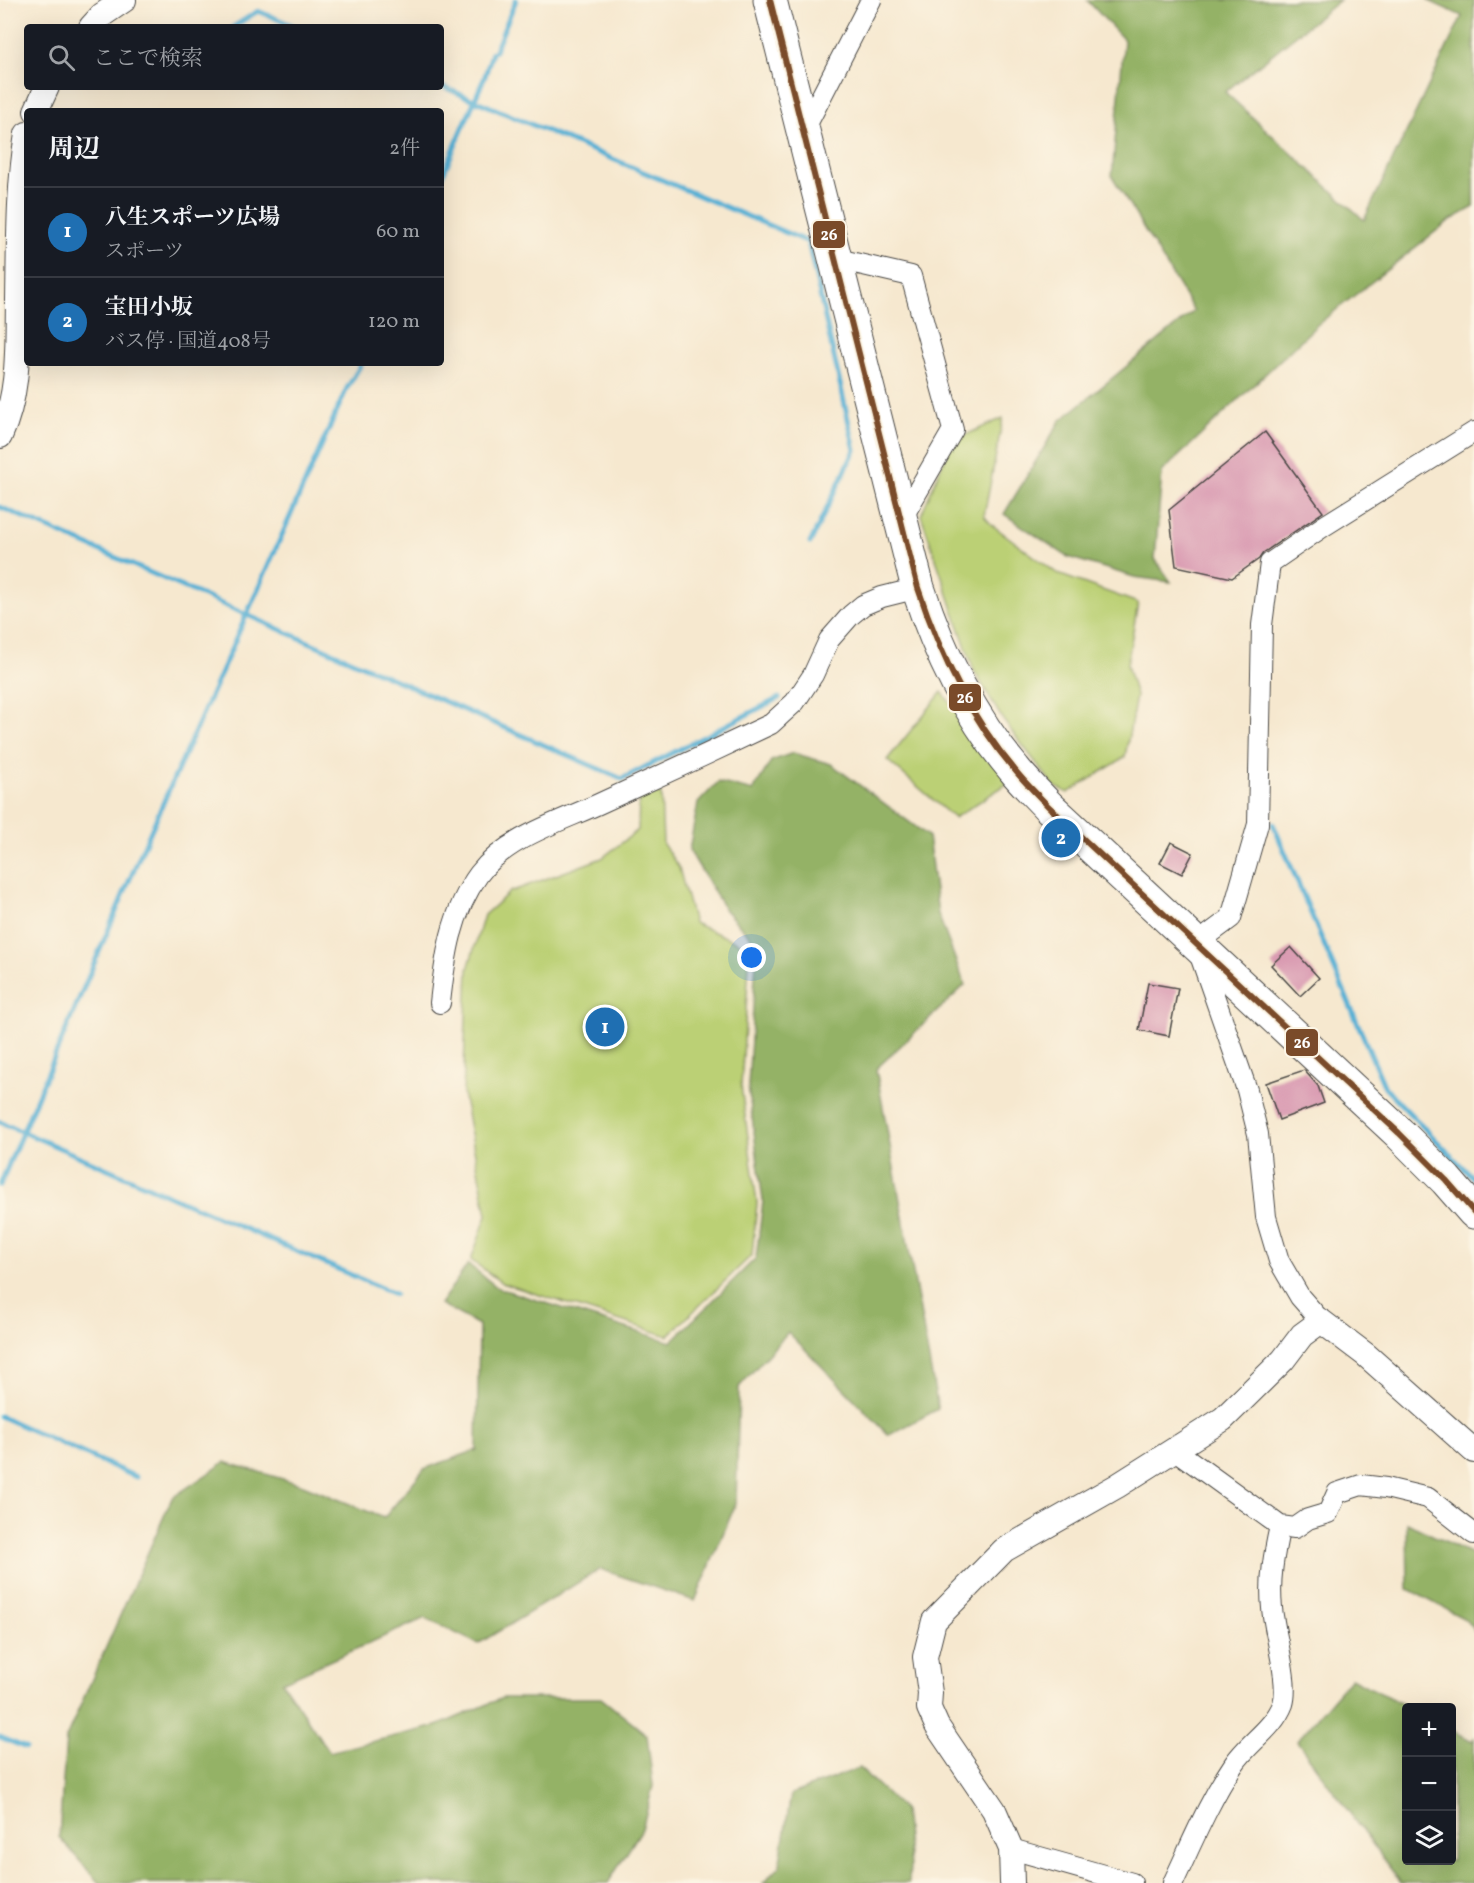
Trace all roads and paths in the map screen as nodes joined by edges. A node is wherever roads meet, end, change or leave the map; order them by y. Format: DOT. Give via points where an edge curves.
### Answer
graph roads {
  1 [pos="124,0"];
  2 [pos="770,0"];
  3 [pos="871,0"];
  4 [pos="94,24"];
  5 [pos="46,90"];
  6 [pos="37,108"];
  7 [pos="803,132"];
  8 [pos="24,160"];
  9 [pos="833,258"];
  10 [pos="1474,432"];
  11 [pos="0,436"];
  12 [pos="901,520"];
  13 [pos="918,588"];
  14 [pos="1196,944"];
  15 [pos="440,1003"];
  16 [pos="1474,1212"];
  17 [pos="1321,1321"];
  18 [pos="1175,1450"];
  19 [pos="1474,1451"];
  20 [pos="1280,1526"];
  21 [pos="1474,1534"];
  22 [pos="1011,1849"];
  23 [pos="1012,1883"];
  24 [pos="1132,1883"];
  25 [pos="1173,1883"];
  1 -- 4 [label="street"];
  2 -- 7 [label="highway"];
  3 -- 7 [label="street"];
  5 -- 6 [label="street"];
  7 -- 9 [label="highway"];
  8 -- 11 [label="street" via="17,378"];
  9 -- 12 [label="highway"];
  9 -- 12 [label="street" via="911,276 953,430"];
  10 -- 14 [label="street" via="1270,563 1262,625 1258,824 1231,918"];
  12 -- 13 [label="highway"];
  13 -- 14 [label="highway" via="962,691 1014,770"];
  13 -- 15 [label="street" via="882,597 850,615 829,640 795,702 771,724 533,833 492,860 462,902 445,956"];
  14 -- 16 [label="highway" via="1399,1133"];
  14 -- 17 [label="street" via="1247,1090 1258,1134 1266,1217 1280,1261 1300,1297"];
  17 -- 18 [label="street" via="1302,1335 1283,1360 1223,1419"];
  17 -- 19 [label="street" via="1366,1355"];
  18 -- 20 [label="street"];
  18 -- 22 [label="street" via="1004,1551 934,1621 925,1657 929,1708 994,1810"];
  20 -- 21 [label="street" via="1295,1528 1328,1513 1337,1493 1361,1485 1428,1498"];
  20 -- 25 [label="street" via="1272,1566 1272,1608 1283,1702 1272,1722 1235,1762"];
  22 -- 23 [label="street"];
  22 -- 24 [label="street"];
}
